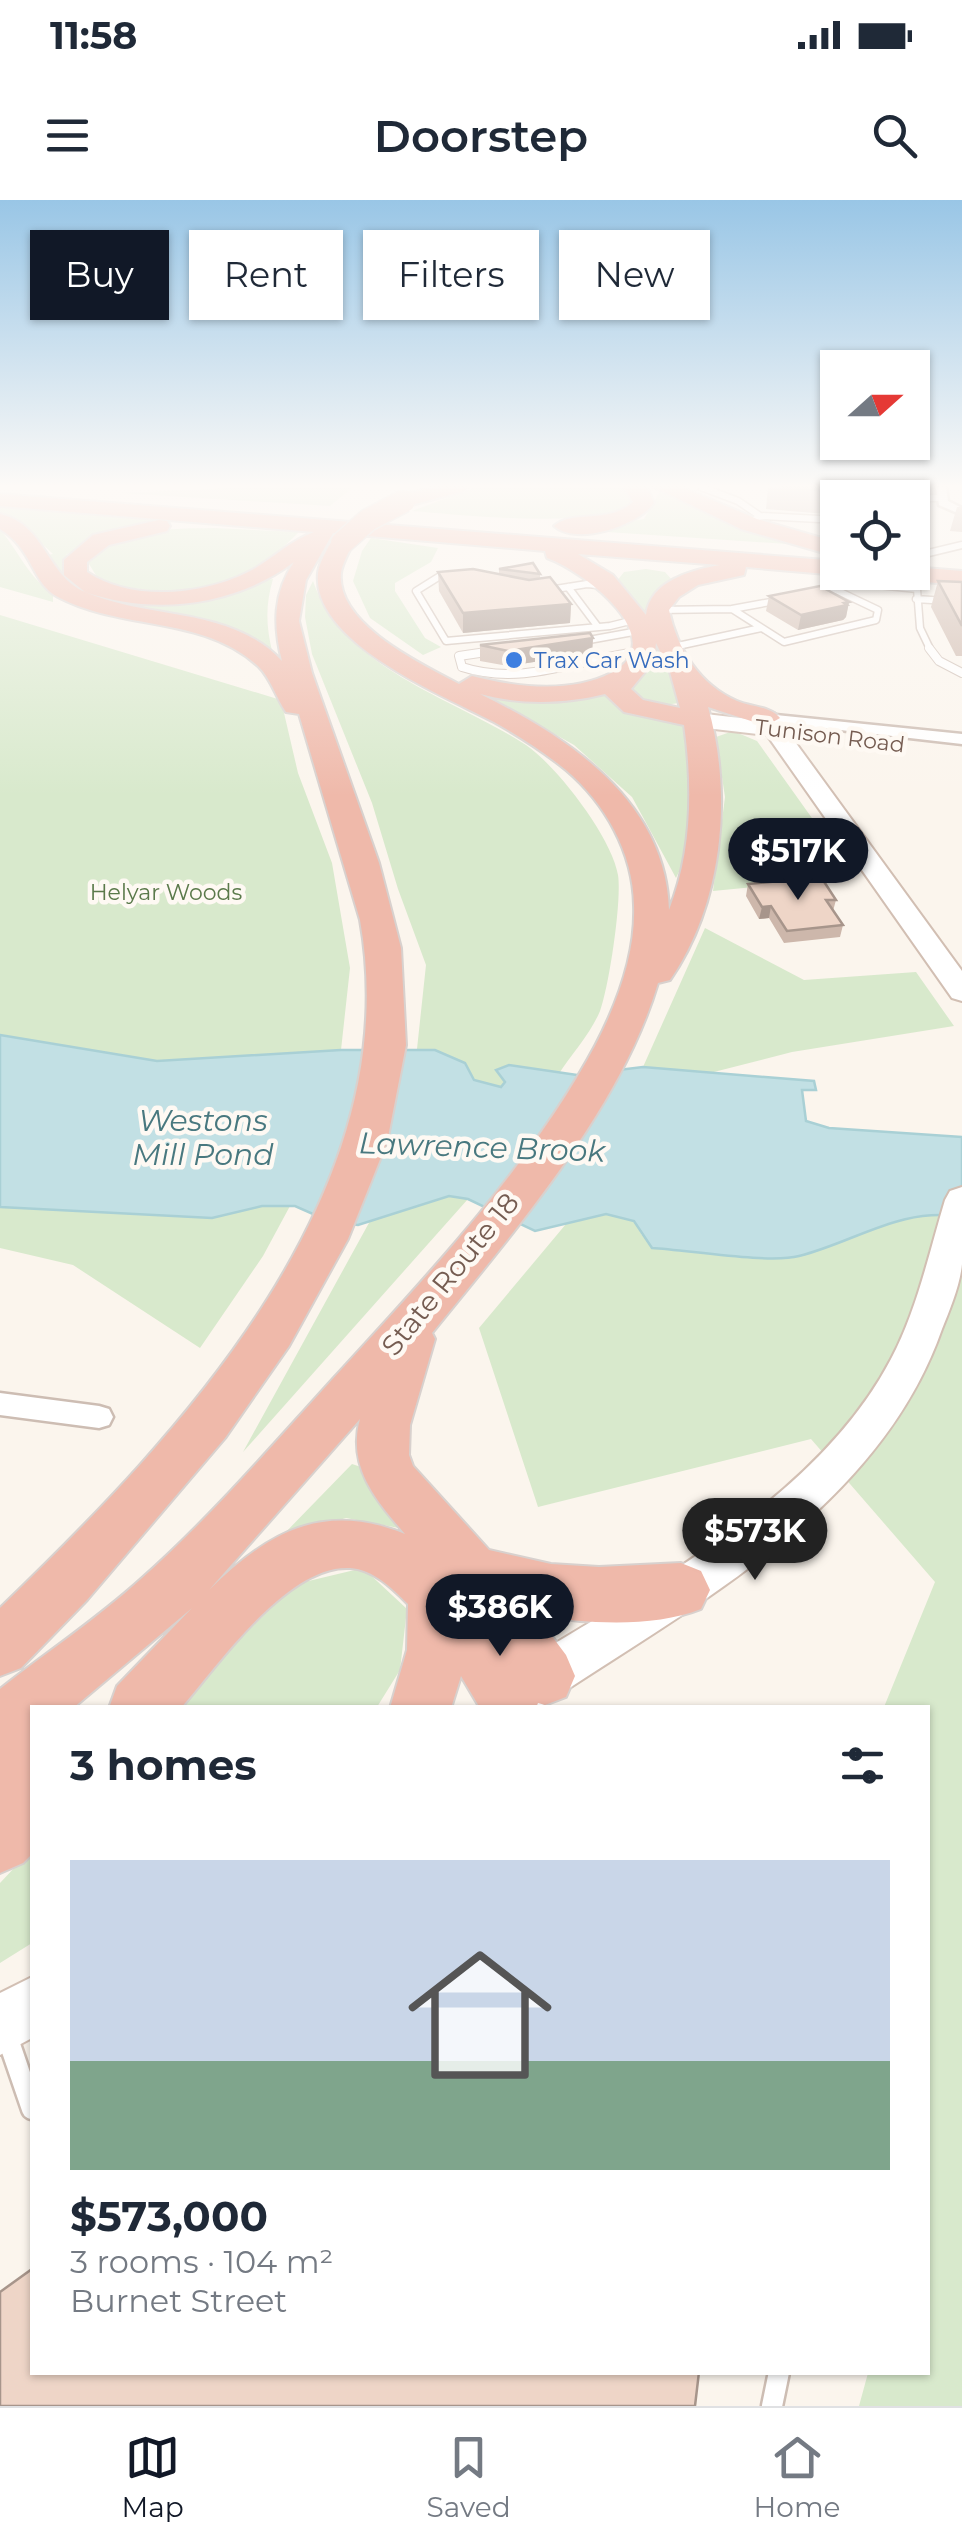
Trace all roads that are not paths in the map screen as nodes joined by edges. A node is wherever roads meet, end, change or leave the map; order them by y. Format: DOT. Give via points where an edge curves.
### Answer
graph roads {
  1 [pos="61,590"];
  2 [pos="106,590"];
  3 [pos="217,590"];
  4 [pos="292,590"];
  5 [pos="331,590"];
  6 [pos="416,590"];
  7 [pos="547,590"];
  8 [pos="570,590"];
  9 [pos="616,590"];
  10 [pos="675,590"];
  11 [pos="814,590"];
  12 [pos="855,590"];
  13 [pos="883,590"];
  14 [pos="916,590"];
  15 [pos="532,592"];
  16 [pos="732,609"];
  17 [pos="878,610"];
  18 [pos="350,624"];
  19 [pos="598,627"];
  20 [pos="646,627"];
  21 [pos="761,628"];
  22 [pos="608,638"];
  23 [pos="576,642"];
  24 [pos="673,647"];
  25 [pos="506,650"];
  26 [pos="594,652"];
  27 [pos="478,665"];
  28 [pos="619,665"];
  29 [pos="462,667"];
  30 [pos="962,673"];
  31 [pos="687,682"];
  32 [pos="697,720"];
  33 [pos="770,724"];
  34 [pos="318,730"];
  35 [pos="962,739"];
  36 [pos="962,752"];
  37 [pos="962,992"];
  38 [pos="626,1021"];
  39 [pos="959,1210"];
  40 [pos="420,1314"];
  41 [pos="0,1404"];
  42 [pos="99,1417"];
  43 [pos="453,1581"];
  44 [pos="681,1590"];
  45 [pos="161,1599"];
  46 [pos="0,1648"];
  47 [pos="524,1697"];
  48 [pos="31,1705"];
  49 [pos="72,1705"];
  50 [pos="142,1705"];
  51 [pos="421,1705"];
  52 [pos="30,1706"];
  53 [pos="0,1730"];
  54 [pos="30,1752"];
  55 [pos="0,1783"];
  56 [pos="30,1812"];
  57 [pos="0,1840"];
  58 [pos="12,2019"];
  59 [pos="30,2100"];
  60 [pos="778,2375"];
  61 [pos="772,2406"];
  1 -- 34 [label="highway" via="188,622 249,647 275,668 291,702"];
  2 -- 3 [label="highway" via="157,598"];
  4 -- 34 [label="highway" via="291,644"];
  5 -- 18 [label="highway, State Route 18"];
  6 -- 19 [label="lane" via="444,640"];
  7 -- 15 [label="lane"];
  8 -- 19 [label="lane"];
  9 -- 20 [label="highway"];
  10 -- 20 [label="highway"];
  11 -- 16 [label="lane"];
  12 -- 17 [label="lane"];
  13 -- 17 [label="lane"];
  14 -- 30 [label="lane" via="915,611 934,658"];
  16 -- 20 [label="lane"];
  16 -- 21 [label="lane"];
  17 -- 21 [label="lane" via="876,620 784,642"];
  18 -- 28 [label="highway" via="453,676 510,694 570,694"];
  18 -- 38 [label="highway, State Route 18" via="393,658 554,746 617,807 639,846 652,910"];
  19 -- 20 [label="lane"];
  20 -- 22 [label="lane"];
  20 -- 24 [label="highway"];
  20 -- 28 [label="highway"];
  21 -- 24 [label="lane"];
  22 -- 23 [label="lane"];
  22 -- 28 [label="lane"];
  24 -- 31 [label="highway"];
  25 -- 29 [label="lane" via="458,656"];
  26 -- 28 [label="lane"];
  27 -- 29 [label="lane"];
  28 -- 29 [label="lane" via="491,675"];
  28 -- 32 [label="highway" via="618,694 628,704"];
  31 -- 32 [label="highway"];
  31 -- 33 [label="highway"];
  32 -- 33 [label="street, Tunison Road"];
  32 -- 38 [label="highway" via="706,805 692,892 678,936"];
  33 -- 35 [label="street, Tunison Road"];
  33 -- 36 [label="street, Tunison Road"];
  33 -- 37 [label="street"];
  34 -- 46 [label="highway" via="373,906 386,976 383,1059 367,1131 302,1282 249,1364 190,1444"];
  38 -- 40 [label="highway, State Route 18" via="559,1135"];
  39 -- 44 [label="street" via="913,1354 884,1404 813,1488"];
  40 -- 43 [label="highway" via="387,1410 384,1454"];
  40 -- 45 [label="highway, State Route 18"];
  41 -- 42 [label="street"];
  43 -- 44 [label="highway" via="555,1594"];
  43 -- 47 [label="highway" via="484,1658"];
  43 -- 50 [label="highway" via="378,1548 347,1543 302,1553 258,1584"];
  43 -- 51 [label="highway"];
  44 -- 47 [label="street"];
  45 -- 48 [label="highway, State Route 18"];
  45 -- 49 [label="highway"];
  52 -- 53 [label="highway, State Route 18"];
  54 -- 55 [label="highway"];
  56 -- 57 [label="highway"];
  58 -- 59 [label="lane"];
  60 -- 61 [label="lane"];
}
